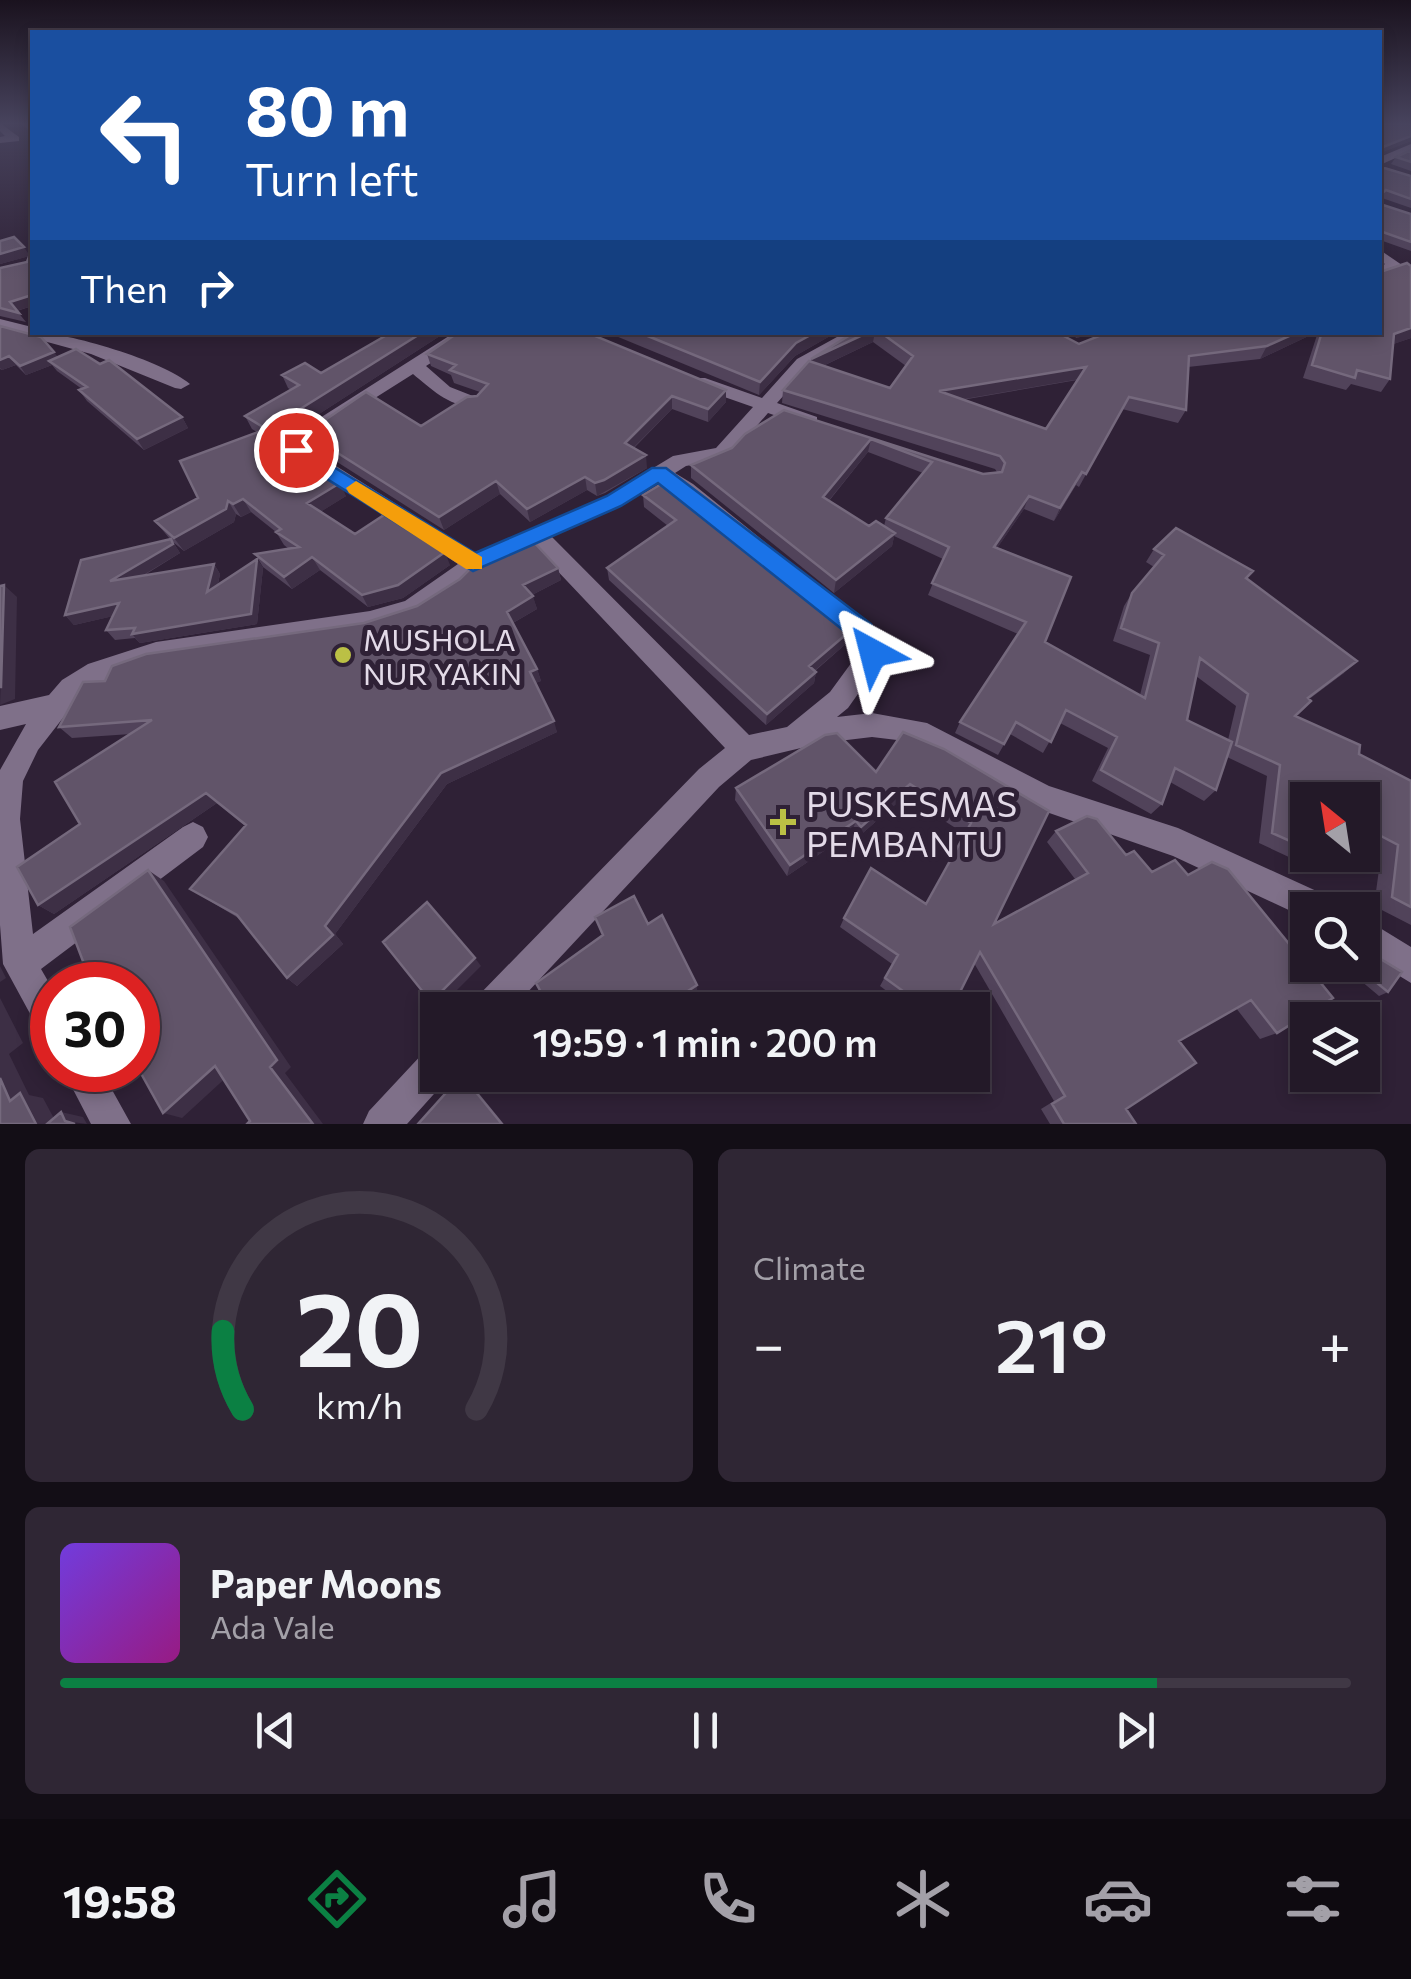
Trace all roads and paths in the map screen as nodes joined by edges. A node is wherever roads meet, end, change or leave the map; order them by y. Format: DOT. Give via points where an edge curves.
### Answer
graph roads {
  1 [pos="1382,255"];
  2 [pos="1382,272"];
  3 [pos="0,324"];
  4 [pos="30,331"];
  5 [pos="45,335"];
  6 [pos="854,335"];
  7 [pos="458,338"];
  8 [pos="414,366"];
  9 [pos="685,376"];
  10 [pos="180,384"];
  11 [pos="472,402"];
  12 [pos="763,406"];
  13 [pos="837,428"];
  14 [pos="659,473"];
  15 [pos="536,535"];
  16 [pos="473,563"];
  17 [pos="53,706"];
  18 [pos="0,718"];
  19 [pos="794,737"];
  20 [pos="744,749"];
  21 [pos="193,837"];
  22 [pos="1290,895"];
  23 [pos="1380,945"];
  24 [pos="20,964"];
  25 [pos="1411,966"];
  26 [pos="30,982"];
  27 [pos="505,992"];
  28 [pos="420,1083"];
  29 [pos="94,1092"];
  30 [pos="112,1124"];
  31 [pos="382,1124"];
  1 -- 2 [label="street" via="1395,265"];
  3 -- 4 [label="street"];
  5 -- 10 [label="street"];
  6 -- 12 [label="street" via="810,358"];
  7 -- 8 [label="street"];
  8 -- 11 [label="street" via="444,391"];
  8 -- 16 [label="street" via="311,430 296,441 296,450"];
  9 -- 12 [label="street"];
  12 -- 13 [label="street"];
  12 -- 14 [label="street" via="722,453 680,461"];
  14 -- 15 [label="street"];
  14 -- 19 [label="street" via="871,642 873,653 840,700"];
  15 -- 16 [label="street"];
  15 -- 20 [label="street"];
  16 -- 17 [label="street" via="413,608 370,621 156,652 97,672"];
  17 -- 18 [label="street"];
  17 -- 24 [label="street" via="9,781 6,820"];
  19 -- 20 [label="street"];
  19 -- 22 [label="street" via="872,726 927,735 1042,797 1178,843"];
  20 -- 27 [label="street"];
  21 -- 24 [label="street"];
  23 -- 25 [label="street"];
  24 -- 26 [label="street"];
  28 -- 31 [label="street"];
  29 -- 30 [label="street"];
}
